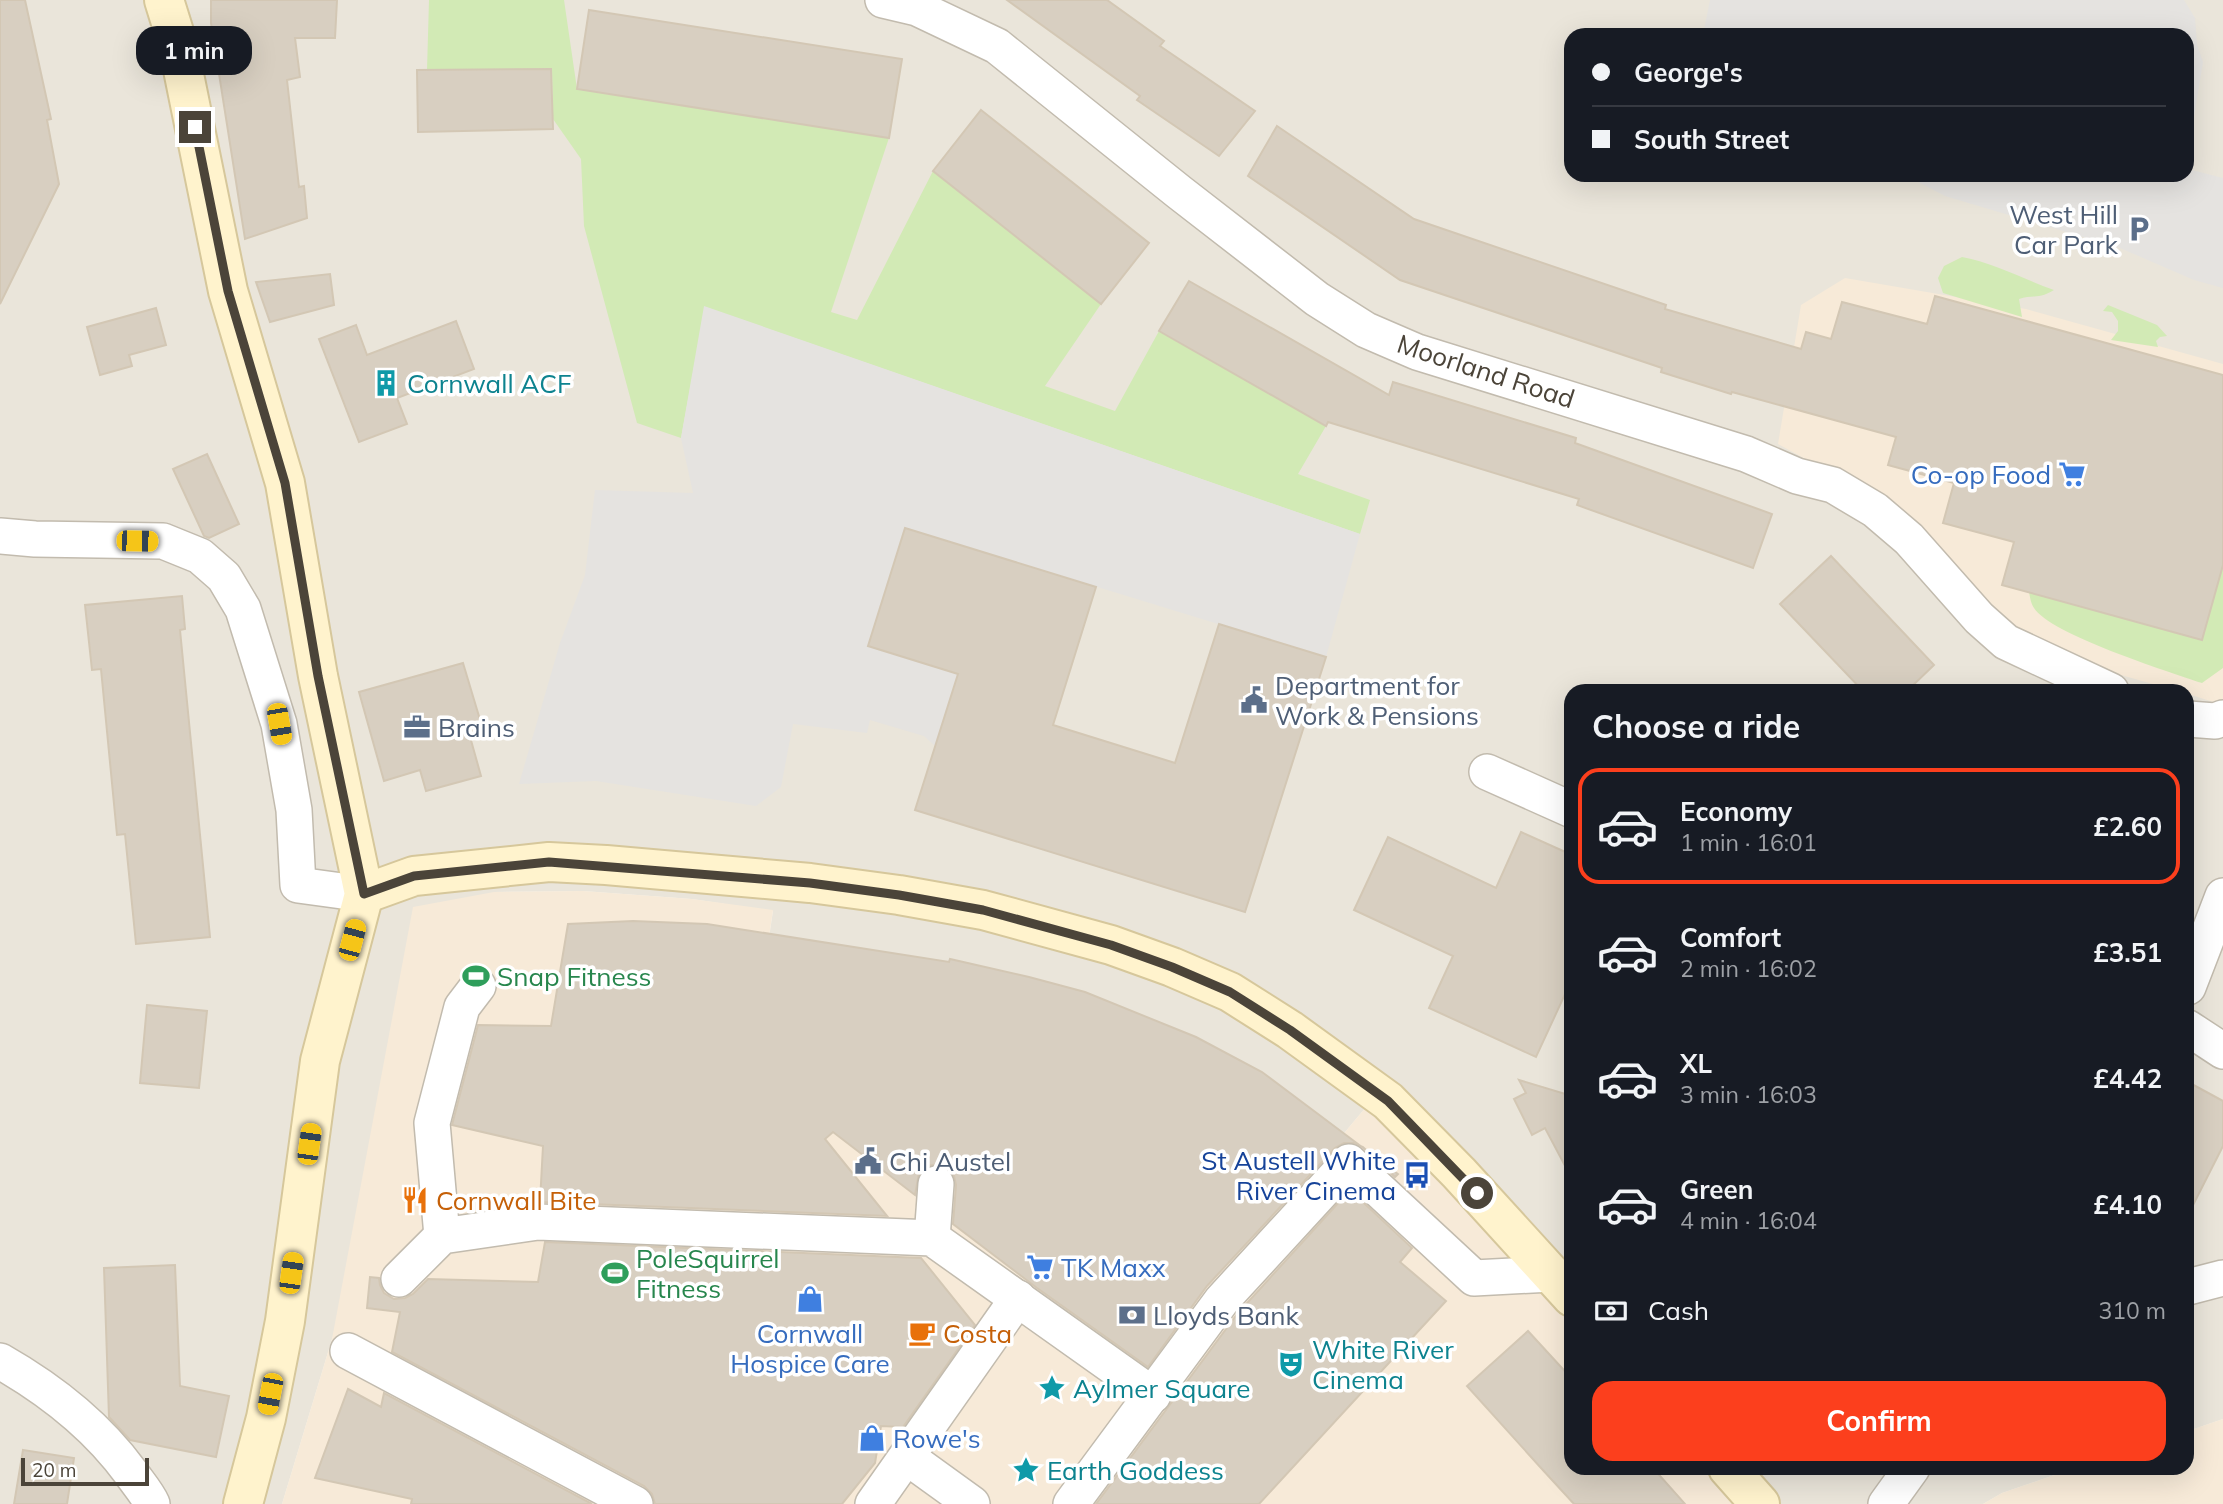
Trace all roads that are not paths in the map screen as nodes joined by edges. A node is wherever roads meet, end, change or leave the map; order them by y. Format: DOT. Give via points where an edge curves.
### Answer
graph roads {
  1 [pos="164,0"];
  2 [pos="883,0"];
  3 [pos="0,536"];
  4 [pos="2095,684"];
  5 [pos="2223,718"];
  6 [pos="2194,719"];
  7 [pos="1487,772"];
  8 [pos="1564,806"];
  9 [pos="364,894"];
  10 [pos="2223,896"];
  11 [pos="2194,972"];
  12 [pos="478,986"];
  13 [pos="2194,1032"];
  14 [pos="2223,1051"];
  15 [pos="936,1184"];
  16 [pos="442,1236"];
  17 [pos="932,1238"];
  18 [pos="401,1270"];
  19 [pos="2223,1278"];
  20 [pos="2194,1285"];
  21 [pos="1561,1286"];
  22 [pos="1018,1298"];
  23 [pos="348,1352"];
  24 [pos="0,1361"];
  25 [pos="1153,1395"];
  26 [pos="907,1457"];
  27 [pos="1907,1475"];
  28 [pos="152,1504"];
  29 [pos="243,1504"];
  30 [pos="635,1504"];
  31 [pos="873,1504"];
  32 [pos="972,1504"];
  33 [pos="1071,1504"];
  34 [pos="1886,1504"];
  1 -- 9 [label="street" via="178,45 228,291 285,483 318,676"];
  2 -- 4 [label="street, Moorland Road" via="917,8 997,46 1317,299 1366,330 1417,352 1833,485 1875,510 1909,539 2006,642"];
  3 -- 9 [label="street" via="163,541 200,556 224,577 243,609 279,724 294,810 298,885"];
  5 -- 6 [label="street"];
  7 -- 8 [label="street"];
  9 -- 21 [label="street" via="414,876 549,862 583,864 899,895 983,910 1111,945 1230,992 1388,1101"];
  9 -- 29 [label="street" via="320,1061 285,1321"];
  10 -- 11 [label="street"];
  12 -- 16 [label="street" via="462,1007 432,1123"];
  13 -- 14 [label="street"];
  15 -- 17 [label="street"];
  16 -- 17 [label="street" via="538,1222"];
  16 -- 18 [label="street"];
  17 -- 22 [label="street"];
  19 -- 20 [label="street"];
  21 -- 25 [label="street" via="1474,1278 1349,1163 1311,1196 1222,1300"];
  22 -- 25 [label="street"];
  22 -- 26 [label="street"];
  23 -- 30 [label="street"];
  24 -- 28 [label="street" via="79,1415 115,1451"];
  25 -- 33 [label="street"];
  26 -- 31 [label="street"];
  26 -- 32 [label="street"];
  27 -- 34 [label="street"];
}
